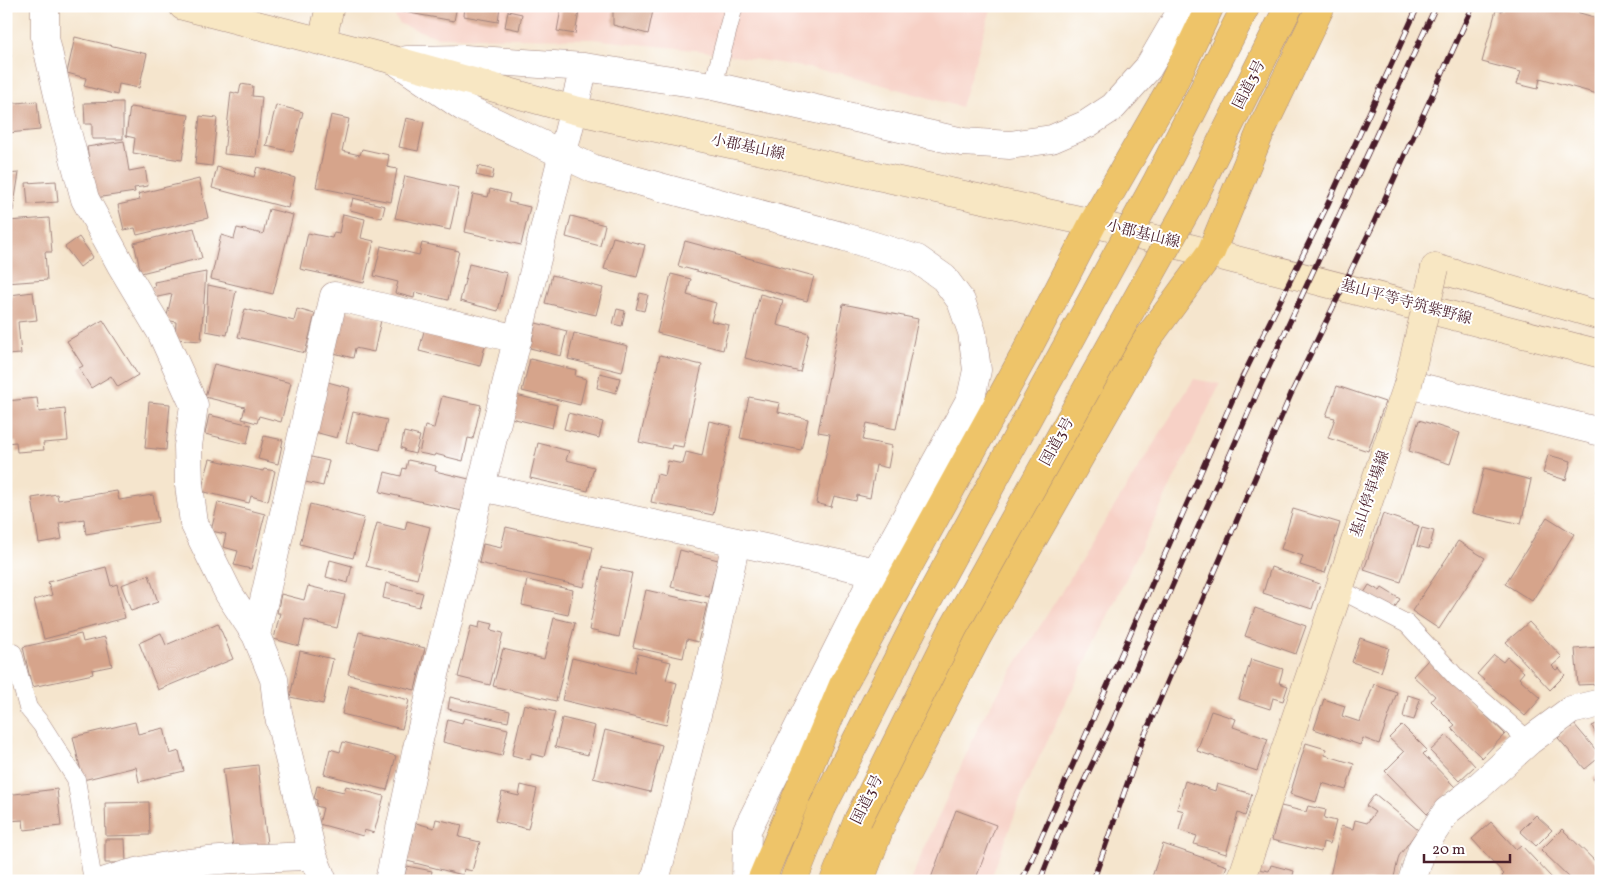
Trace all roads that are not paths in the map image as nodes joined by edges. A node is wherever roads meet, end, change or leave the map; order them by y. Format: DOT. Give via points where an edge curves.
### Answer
graph roads {
  1 [pos="45,6"];
  2 [pos="183,6"];
  3 [pos="330,6"];
  4 [pos="734,6"];
  5 [pos="1184,6"];
  6 [pos="1210,6"];
  7 [pos="1246,6"];
  8 [pos="1289,6"];
  9 [pos="1321,6"];
  10 [pos="322,41"];
  11 [pos="394,60"];
  12 [pos="584,67"];
  13 [pos="713,86"];
  14 [pos="574,110"];
  15 [pos="563,154"];
  16 [pos="1093,223"];
  17 [pos="1211,252"];
  18 [pos="1601,316"];
  19 [pos="518,339"];
  20 [pos="1601,354"];
  21 [pos="1408,384"];
  22 [pos="1601,432"];
  23 [pos="481,487"];
  24 [pos="736,542"];
  25 [pos="876,572"];
  26 [pos="1339,589"];
  27 [pos="256,635"];
  28 [pos="6,650"];
  29 [pos="1601,703"];
  30 [pos="1530,741"];
  31 [pos="318,869"];
  32 [pos="93,881"];
  33 [pos="106,881"];
  34 [pos="389,881"];
  35 [pos="655,881"];
  36 [pos="746,881"];
  37 [pos="761,881"];
  38 [pos="793,881"];
  39 [pos="834,881"];
  40 [pos="860,881"];
  41 [pos="1241,881"];
  42 [pos="1412,881"];
  1 -- 27 [label="street" via="45,38 85,198 161,332 194,405 188,446 194,523 229,594"];
  2 -- 10 [label="main road, 小郡基山線"];
  3 -- 10 [label="main road"];
  4 -- 13 [label="lane"];
  5 -- 13 [label="street" via="1148,68 1113,107 1087,124 1052,139 1010,145 963,142"];
  6 -- 16 [label="highway" via="1172,86"];
  7 -- 38 [label="highway, bridge" via="1156,183 920,615 822,808"];
  8 -- 39 [label="highway, 国道3号, bridge" via="1191,202 953,629 858,820"];
  9 -- 17 [label="highway" via="1260,134"];
  10 -- 11 [label="main road, 小郡基山線"];
  11 -- 12 [label="street" via="465,59"];
  11 -- 14 [label="main road, 小郡基山線"];
  11 -- 15 [label="street" via="463,107"];
  12 -- 13 [label="street"];
  12 -- 14 [label="street"];
  14 -- 15 [label="street"];
  14 -- 16 [label="main road, 小郡基山線"];
  15 -- 19 [label="street"];
  15 -- 25 [label="street" via="594,169 917,259 944,278 961,301 972,332 977,370 971,398"];
  16 -- 17 [label="main road, 小郡基山線"];
  16 -- 37 [label="highway" via="1025,354 843,685"];
  17 -- 20 [label="main road, 基山平等寺筑紫野線"];
  17 -- 40 [label="highway" via="1146,341 976,639 884,817"];
  18 -- 21 [label="main road, 基山停車場線, bridge" via="1435,268"];
  19 -- 23 [label="street"];
  19 -- 27 [label="street" via="334,296"];
  21 -- 22 [label="street"];
  21 -- 26 [label="main road, 基山停車場線"];
  23 -- 24 [label="street"];
  23 -- 34 [label="street"];
  24 -- 25 [label="street"];
  24 -- 35 [label="street" via="710,664"];
  25 -- 36 [label="street" via="747,830"];
  26 -- 30 [label="lane" via="1407,624 1457,678"];
  26 -- 41 [label="main road, 基山停車場線"];
  27 -- 31 [label="street" via="274,679 278,713"];
  28 -- 32 [label="lane" via="13,653 28,708 76,779"];
  29 -- 30 [label="street" via="1571,710"];
  30 -- 42 [label="street" via="1447,811 1422,849"];
  31 -- 33 [label="street" via="240,858 176,865 125,874"];
}
